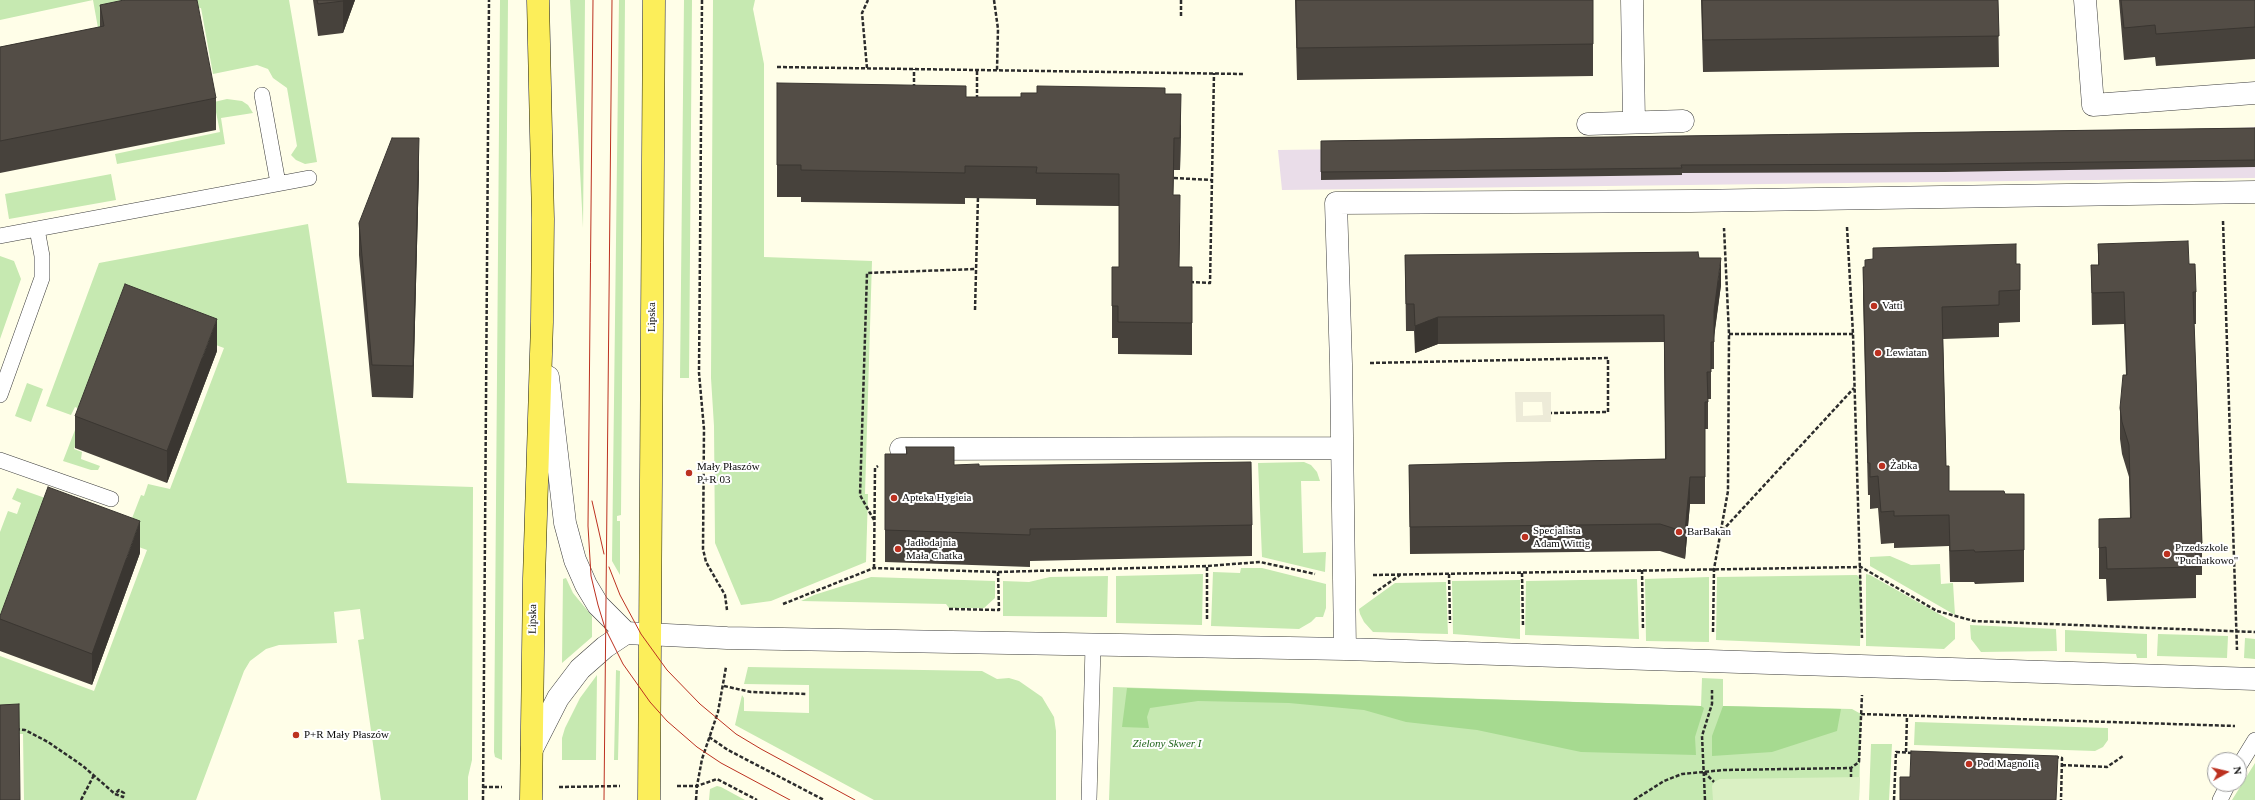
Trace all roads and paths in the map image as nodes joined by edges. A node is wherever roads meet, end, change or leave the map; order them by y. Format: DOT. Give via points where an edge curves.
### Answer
graph roads {
  1 [pos="489,0"];
  2 [pos="538,0"];
  3 [pos="654,0"];
  4 [pos="702,0"];
  5 [pos="868,0"];
  6 [pos="994,0"];
  7 [pos="1181,0"];
  8 [pos="1632,0"];
  9 [pos="2085,0"];
  10 [pos="1181,18"];
  11 [pos="777,67"];
  12 [pos="867,68"];
  13 [pos="914,69"];
  14 [pos="977,70"];
  15 [pos="997,70"];
  16 [pos="1214,73"];
  17 [pos="1244,74"];
  18 [pos="914,90"];
  19 [pos="2255,93"];
  20 [pos="262,95"];
  21 [pos="977,106"];
  22 [pos="1683,121"];
  23 [pos="1634,122"];
  24 [pos="1588,124"];
  25 [pos="309,178"];
  26 [pos="1174,178"];
  27 [pos="1212,180"];
  28 [pos="278,183"];
  29 [pos="978,190"];
  30 [pos="2255,192"];
  31 [pos="2222,193"];
  32 [pos="1845,198"];
  33 [pos="1723,200"];
  34 [pos="37,229"];
  35 [pos="0,236"];
  36 [pos="976,269"];
  37 [pos="1187,282"];
  38 [pos="975,310"];
  39 [pos="542,322"];
  40 [pos="1729,334"];
  41 [pos="1853,334"];
  42 [pos="1341,364"];
  43 [pos="1854,388"];
  44 [pos="0,395"];
  45 [pos="1551,413"];
  46 [pos="1342,448"];
  47 [pos="901,449"];
  48 [pos="0,460"];
  49 [pos="875,468"];
  50 [pos="111,500"];
  51 [pos="874,520"];
  52 [pos="1721,532"];
  53 [pos="1207,566"];
  54 [pos="1861,566"];
  55 [pos="874,568"];
  56 [pos="1714,569"];
  57 [pos="1642,570"];
  58 [pos="998,572"];
  59 [pos="1522,572"];
  60 [pos="1318,574"];
  61 [pos="1449,574"];
  62 [pos="1366,575"];
  63 [pos="1400,575"];
  64 [pos="1370,595"];
  65 [pos="784,604"];
  66 [pos="949,609"];
  67 [pos="727,613"];
  68 [pos="1207,621"];
  69 [pos="2236,632"];
  70 [pos="2255,632"];
  71 [pos="626,633"];
  72 [pos="650,634"];
  73 [pos="1712,640"];
  74 [pos="1093,646"];
  75 [pos="1345,650"];
  76 [pos="1451,653"];
  77 [pos="1523,655"];
  78 [pos="1643,659"];
  79 [pos="727,664"];
  80 [pos="1863,665"];
  81 [pos="2246,678"];
  82 [pos="724,686"];
  83 [pos="1712,686"];
  84 [pos="806,694"];
  85 [pos="1861,714"];
  86 [pos="1907,716"];
  87 [pos="2240,727"];
  88 [pos="13,731"];
  89 [pos="709,737"];
  90 [pos="2255,740"];
  91 [pos="532,749"];
  92 [pos="1906,752"];
  93 [pos="1921,753"];
  94 [pos="2247,753"];
  95 [pos="2123,756"];
  96 [pos="2047,757"];
  97 [pos="2062,765"];
  98 [pos="1851,768"];
  99 [pos="1704,772"];
  100 [pos="94,776"];
  101 [pos="1851,777"];
  102 [pos="1714,782"];
  103 [pos="622,786"];
  104 [pos="675,786"];
  105 [pos="696,786"];
  106 [pos="483,787"];
  107 [pos="505,787"];
  108 [pos="559,787"];
  109 [pos="115,794"];
  110 [pos="81,800"];
  111 [pos="482,800"];
  112 [pos="531,800"];
  113 [pos="649,800"];
  114 [pos="696,800"];
  115 [pos="757,800"];
  116 [pos="824,800"];
  117 [pos="1089,800"];
  118 [pos="1634,800"];
  119 [pos="1705,800"];
  120 [pos="1894,800"];
  121 [pos="2061,800"];
  1 -- 106 [label="path"];
  2 -- 39 [label="main road, Lipska" via="543,219"];
  3 -- 72 [label="main road, Lipska"];
  4 -- 67 [label="path" via="699,373 704,429 703,549 706,562 725,595"];
  5 -- 12 [label="path" via="862,13"];
  6 -- 15 [label="path" via="998,29"];
  7 -- 10 [label="path"];
  8 -- 23 [label="street"];
  9 -- 19 [label="street" via="2093,105"];
  11 -- 12 [label="path"];
  12 -- 13 [label="path"];
  13 -- 14 [label="path"];
  13 -- 18 [label="path"];
  14 -- 15 [label="path"];
  14 -- 21 [label="path"];
  15 -- 16 [label="path"];
  16 -- 17 [label="path"];
  16 -- 27 [label="path"];
  20 -- 28 [label="lane"];
  22 -- 23 [label="street"];
  23 -- 24 [label="street"];
  25 -- 28 [label="lane"];
  26 -- 27 [label="path"];
  27 -- 37 [label="path" via="1210,283"];
  28 -- 34 [label="lane"];
  29 -- 36 [label="path"];
  30 -- 31 [label="street"];
  31 -- 32 [label="street"];
  31 -- 69 [label="path"];
  32 -- 33 [label="street"];
  32 -- 41 [label="path"];
  33 -- 40 [label="path"];
  33 -- 42 [label="street" via="1336,203"];
  34 -- 35 [label="lane"];
  34 -- 44 [label="lane" via="42,256 42,278"];
  36 -- 38 [label="path"];
  36 -- 51 [label="path" via="867,273 860,495"];
  39 -- 71 [label="street, Lipska" via="565,524 575,560 586,585 598,604"];
  39 -- 91 [label="main road, Lipska"];
  40 -- 41 [label="path"];
  40 -- 52 [label="path" via="1728,491"];
  41 -- 43 [label="path"];
  42 -- 45 [label="path" via="1608,358 1608,412"];
  42 -- 46 [label="street"];
  43 -- 52 [label="path"];
  43 -- 54 [label="path"];
  46 -- 47 [label="street"];
  46 -- 75 [label="street"];
  48 -- 50 [label="lane"];
  49 -- 51 [label="path"];
  51 -- 55 [label="path"];
  52 -- 56 [label="path"];
  53 -- 58 [label="path"];
  53 -- 60 [label="path" via="1260,562"];
  53 -- 68 [label="path"];
  54 -- 56 [label="path"];
  54 -- 69 [label="path" via="1937,611 1974,621"];
  54 -- 80 [label="path"];
  55 -- 58 [label="path"];
  55 -- 65 [label="path"];
  56 -- 57 [label="path"];
  56 -- 73 [label="path"];
  57 -- 59 [label="path"];
  57 -- 78 [label="path"];
  58 -- 66 [label="path" via="999,610"];
  59 -- 61 [label="path"];
  59 -- 77 [label="path"];
  61 -- 63 [label="path"];
  61 -- 76 [label="path"];
  62 -- 63 [label="path"];
  63 -- 64 [label="path"];
  69 -- 70 [label="path"];
  69 -- 81 [label="path"];
  71 -- 72 [label="street"];
  71 -- 91 [label="street, Lipska" via="580,669 558,698"];
  72 -- 74 [label="street"];
  72 -- 113 [label="main road, Lipska"];
  74 -- 75 [label="street"];
  74 -- 117 [label="lane"];
  75 -- 76 [label="street"];
  76 -- 77 [label="street"];
  77 -- 78 [label="street"];
  78 -- 80 [label="street"];
  79 -- 82 [label="path"];
  80 -- 81 [label="street"];
  80 -- 85 [label="path"];
  82 -- 84 [label="path" via="751,692"];
  82 -- 89 [label="path"];
  83 -- 99 [label="path" via="1712,704 1702,736"];
  85 -- 86 [label="path"];
  85 -- 98 [label="path" via="1859,762"];
  86 -- 87 [label="path"];
  86 -- 92 [label="path"];
  88 -- 100 [label="path" via="17,728 25,730 48,742"];
  89 -- 105 [label="path"];
  89 -- 116 [label="path" via="728,750"];
  90 -- 94 [label="lane"];
  91 -- 112 [label="main road, Lipska"];
  92 -- 93 [label="path"];
  92 -- 120 [label="path" via="1896,752"];
  95 -- 97 [label="path" via="2107,766"];
  96 -- 97 [label="path" via="2062,758"];
  97 -- 121 [label="path"];
  98 -- 99 [label="path"];
  98 -- 101 [label="path"];
  99 -- 102 [label="path"];
  99 -- 118 [label="path" via="1682,774 1664,781"];
  99 -- 119 [label="path"];
  100 -- 109 [label="path"];
  100 -- 110 [label="path"];
  103 -- 108 [label="path"];
  104 -- 105 [label="path"];
  105 -- 114 [label="path"];
  105 -- 115 [label="path" via="717,779"];
  106 -- 107 [label="path"];
  106 -- 111 [label="path"];
}
